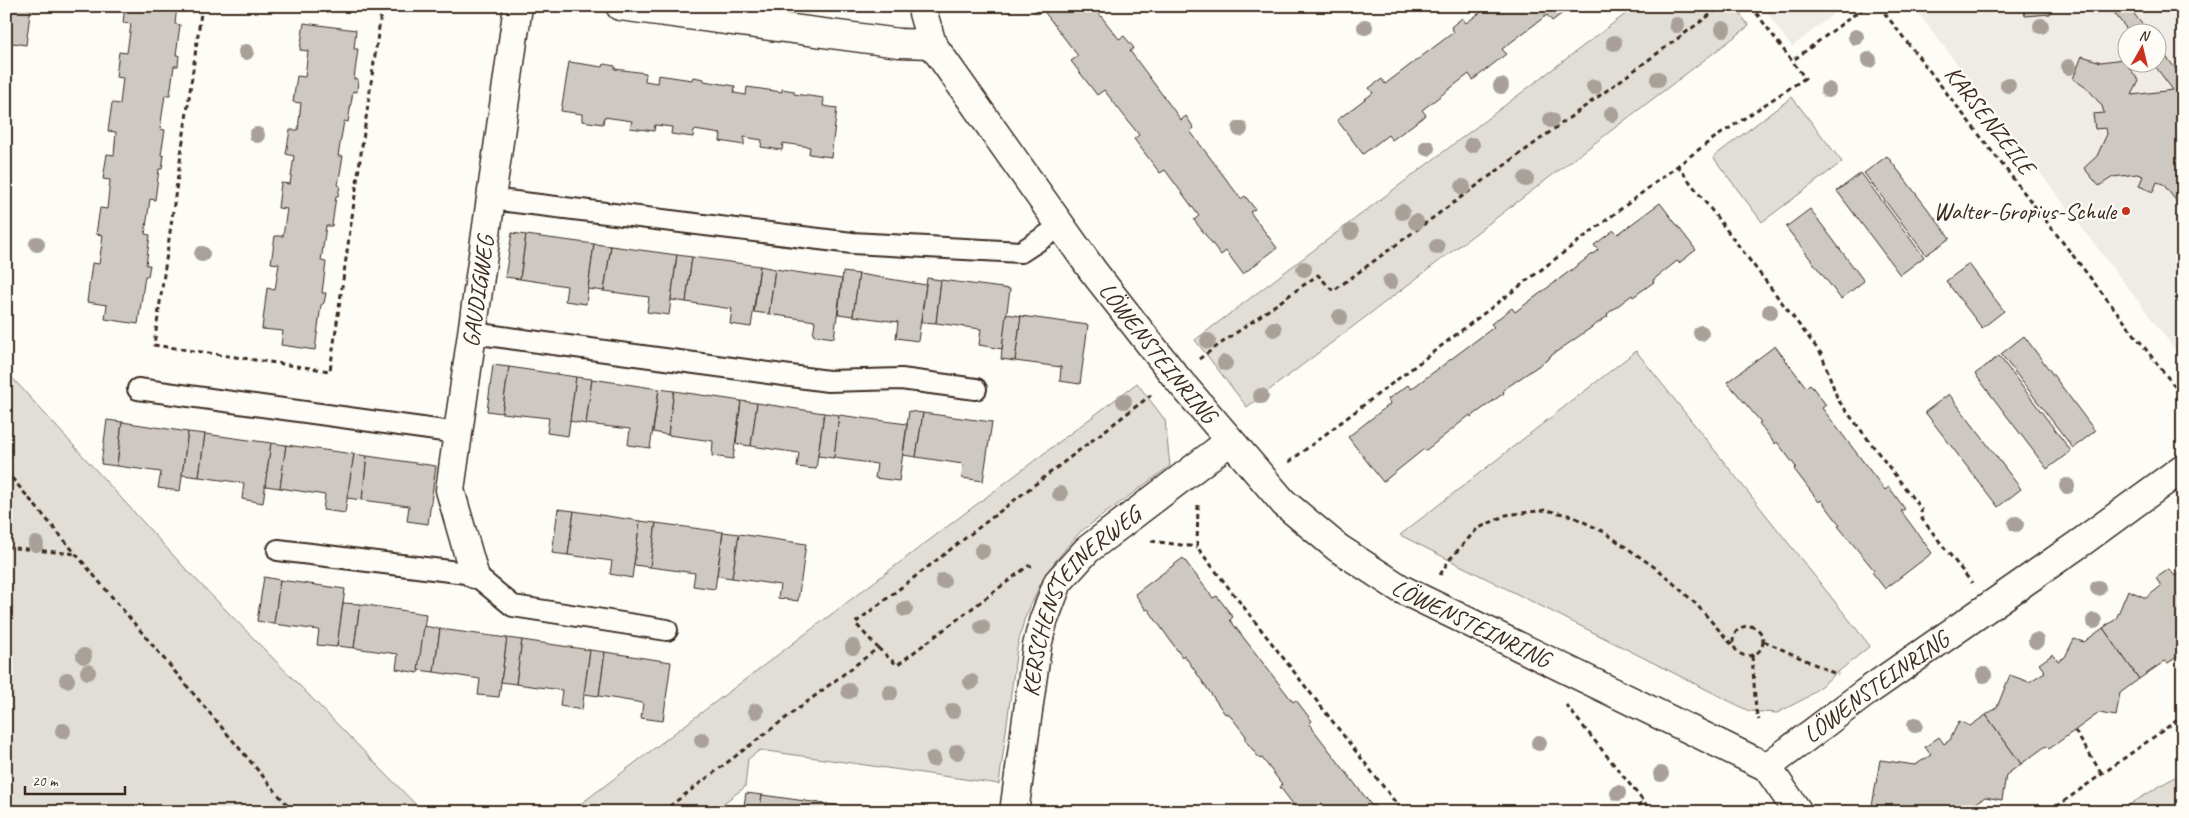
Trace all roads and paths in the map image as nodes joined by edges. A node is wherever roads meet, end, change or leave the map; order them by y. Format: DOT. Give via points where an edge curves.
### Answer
graph roads {
  1 [pos="202,6"];
  2 [pos="382,6"];
  3 [pos="518,6"];
  4 [pos="620,6"];
  5 [pos="924,6"];
  6 [pos="1722,6"];
  7 [pos="1751,6"];
  8 [pos="1866,6"];
  9 [pos="1879,6"];
  10 [pos="932,44"];
  11 [pos="1792,61"];
  12 [pos="1677,165"];
  13 [pos="491,199"];
  14 [pos="1061,226"];
  15 [pos="472,333"];
  16 [pos="1199,359"];
  17 [pos="138,389"];
  18 [pos="976,389"];
  19 [pos="1153,393"];
  20 [pos="2183,397"];
  21 [pos="458,433"];
  22 [pos="1230,441"];
  23 [pos="1286,464"];
  24 [pos="2183,468"];
  25 [pos="6,471"];
  26 [pos="1198,502"];
  27 [pos="1145,540"];
  28 [pos="1197,546"];
  29 [pos="6,547"];
  30 [pos="278,550"];
  31 [pos="75,554"];
  32 [pos="1069,570"];
  33 [pos="474,574"];
  34 [pos="1439,576"];
  35 [pos="1973,584"];
  36 [pos="667,630"];
  37 [pos="1764,641"];
  38 [pos="1733,646"];
  39 [pos="878,648"];
  40 [pos="1752,656"];
  41 [pos="1843,679"];
  42 [pos="1564,702"];
  43 [pos="2183,716"];
  44 [pos="1759,720"];
  45 [pos="2075,730"];
  46 [pos="1767,767"];
  47 [pos="2102,774"];
  48 [pos="1644,802"];
  49 [pos="1971,807"];
  50 [pos="1792,810"];
  51 [pos="293,812"];
  52 [pos="662,812"];
  53 [pos="1014,812"];
  54 [pos="1403,812"];
  55 [pos="1630,812"];
  56 [pos="1652,812"];
  57 [pos="1974,812"];
  58 [pos="2049,812"];
  1 -- 2 [label="path" via="154,346 330,371"];
  3 -- 13 [label="street, GAUDIGWEG"];
  4 -- 10 [label="street" via="899,43"];
  5 -- 10 [label="street, LÖWENSTEINRING"];
  6 -- 16 [label="path" via="1333,291 1318,275"];
  7 -- 11 [label="path"];
  8 -- 11 [label="path"];
  9 -- 20 [label="path, KARSENZEILE"];
  10 -- 14 [label="street, LÖWENSTEINRING"];
  11 -- 12 [label="path" via="1805,78"];
  12 -- 23 [label="path"];
  12 -- 35 [label="path" via="1822,355 1838,400 1921,509 1922,519"];
  13 -- 14 [label="lane" via="852,243 1021,252"];
  13 -- 15 [label="street, GAUDIGWEG"];
  14 -- 22 [label="street, LÖWENSTEINRING" via="1175,376"];
  15 -- 18 [label="lane" via="828,381 901,379"];
  15 -- 21 [label="street, GAUDIGWEG"];
  17 -- 21 [label="lane"];
  19 -- 39 [label="path" via="855,623"];
  21 -- 33 [label="street, GAUDIGWEG" via="450,490"];
  22 -- 32 [label="street, KERSCHENSTEINERWEG" via="1088,550"];
  22 -- 46 [label="street, LÖWENSTEINRING" via="1284,503 1338,548 1401,589"];
  24 -- 46 [label="street, LÖWENSTEINRING" via="2083,542 1865,693"];
  25 -- 31 [label="path"];
  26 -- 28 [label="path"];
  27 -- 28 [label="path"];
  28 -- 54 [label="path"];
  29 -- 31 [label="path"];
  30 -- 33 [label="lane"];
  31 -- 51 [label="path"];
  32 -- 39 [label="path" via="1028,566 897,665"];
  32 -- 53 [label="street, KERSCHENSTEINERWEG" via="1058,582 1037,646"];
  33 -- 36 [label="lane" via="513,606"];
  34 -- 38 [label="path" via="1477,529 1506,515 1546,510 1572,516 1604,532 1660,571 1696,604"];
  37 -- 38 [label="path" via="1760,632 1751,626 1741,628 1734,635"];
  37 -- 40 [label="path" via="1760,652"];
  37 -- 41 [label="path"];
  38 -- 40 [label="path" via="1740,655"];
  39 -- 52 [label="path"];
  40 -- 44 [label="path"];
  42 -- 48 [label="path"];
  43 -- 47 [label="path"];
  45 -- 47 [label="path"];
  46 -- 50 [label="street"];
  47 -- 58 [label="path"];
  48 -- 55 [label="path"];
  48 -- 56 [label="path"];
  49 -- 57 [label="path"];
}
